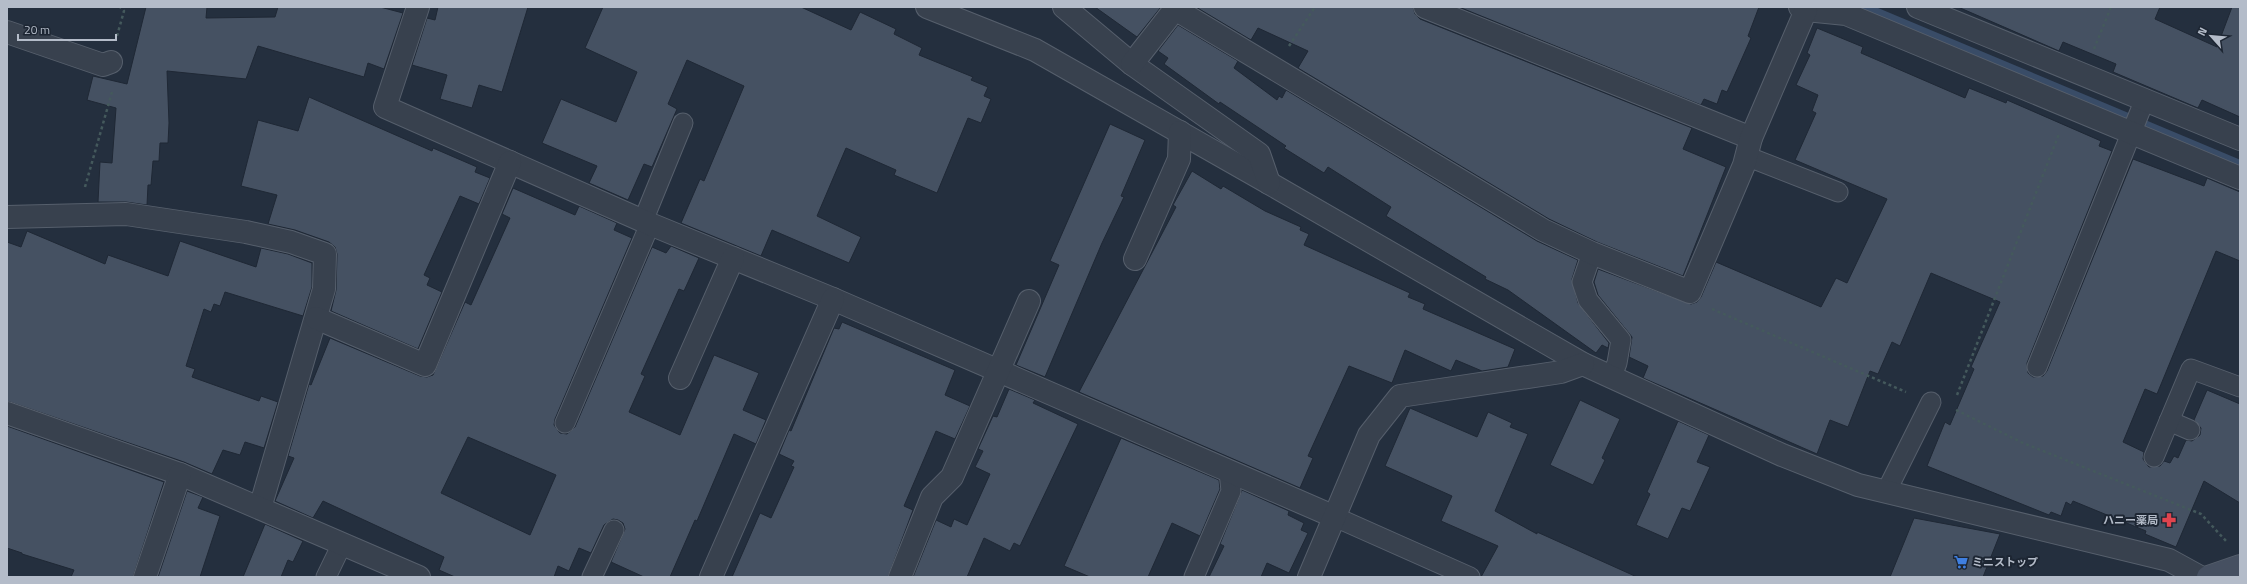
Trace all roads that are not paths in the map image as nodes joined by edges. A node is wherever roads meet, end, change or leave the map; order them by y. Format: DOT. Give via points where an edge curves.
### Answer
graph roads {
  1 [pos="418,7"];
  2 [pos="927,7"];
  3 [pos="1064,7"];
  4 [pos="1425,7"];
  5 [pos="1918,7"];
  6 [pos="1803,8"];
  7 [pos="7,32"];
  8 [pos="111,62"];
  9 [pos="1132,64"];
  10 [pos="2145,100"];
  11 [pos="683,123"];
  12 [pos="1180,132"];
  13 [pos="2130,132"];
  14 [pos="2240,139"];
  15 [pos="1749,147"];
  16 [pos="510,162"];
  17 [pos="2240,178"];
  18 [pos="1269,183"];
  19 [pos="1838,192"];
  20 [pos="7,217"];
  21 [pos="647,222"];
  22 [pos="1592,253"];
  23 [pos="733,258"];
  24 [pos="1135,259"];
  25 [pos="833,299"];
  26 [pos="1029,301"];
  27 [pos="316,318"];
  28 [pos="1583,364"];
  29 [pos="2037,366"];
  30 [pos="998,372"];
  31 [pos="680,378"];
  32 [pos="1611,378"];
  33 [pos="2240,387"];
  34 [pos="1931,402"];
  35 [pos="7,413"];
  36 [pos="2169,422"];
  37 [pos="566,423"];
  38 [pos="2190,430"];
  39 [pos="2154,457"];
  40 [pos="1229,472"];
  41 [pos="180,474"];
  42 [pos="1886,492"];
  43 [pos="260,508"];
  44 [pos="1335,517"];
  45 [pos="614,530"];
  46 [pos="342,544"];
  47 [pos="2240,566"];
  48 [pos="145,577"];
  49 [pos="326,577"];
  50 [pos="418,577"];
  51 [pos="592,577"];
  52 [pos="711,577"];
  53 [pos="900,577"];
  54 [pos="1194,577"];
  55 [pos="1309,577"];
  56 [pos="1470,577"];
  57 [pos="2200,577"];
  58 [pos="2208,577"];
  1 -- 16 [label="street" via="385,108"];
  2 -- 12 [label="street" via="1035,50"];
  3 -- 9 [label="street"];
  4 -- 15 [label="street"];
  5 -- 10 [label="street"];
  6 -- 13 [label="street" via="1846,14"];
  6 -- 15 [label="street"];
  7 -- 8 [label="street" via="103,65"];
  9 -- 18 [label="street" via="1259,154"];
  9 -- 22 [label="street" via="1175,9 1543,230"];
  10 -- 13 [label="lane"];
  10 -- 14 [label="street"];
  11 -- 21 [label="lane"];
  12 -- 18 [label="street"];
  12 -- 24 [label="street" via="1179,159"];
  13 -- 17 [label="street"];
  13 -- 29 [label="lane"];
  15 -- 19 [label="lane"];
  15 -- 22 [label="street" via="1690,292"];
  16 -- 21 [label="street"];
  16 -- 27 [label="street" via="425,365"];
  18 -- 28 [label="street"];
  20 -- 27 [label="street" via="126,214 246,232 291,242 325,254 324,289"];
  21 -- 23 [label="street"];
  21 -- 37 [label="lane"];
  22 -- 32 [label="lane" via="1582,282 1588,300 1621,340"];
  23 -- 25 [label="street"];
  23 -- 31 [label="street"];
  25 -- 30 [label="street"];
  25 -- 52 [label="street"];
  26 -- 30 [label="street"];
  27 -- 43 [label="street"];
  28 -- 32 [label="street"];
  28 -- 44 [label="street" via="1561,372 1400,396 1369,435"];
  30 -- 40 [label="street"];
  30 -- 53 [label="street" via="952,477 932,497"];
  32 -- 42 [label="street" via="1782,455 1858,485"];
  33 -- 36 [label="lane" via="2191,369"];
  34 -- 42 [label="lane"];
  35 -- 41 [label="street"];
  36 -- 38 [label="lane"];
  36 -- 39 [label="lane"];
  40 -- 44 [label="street"];
  40 -- 54 [label="lane" via="1230,491"];
  41 -- 43 [label="street"];
  41 -- 48 [label="street"];
  42 -- 57 [label="street" via="2169,560"];
  43 -- 46 [label="street"];
  44 -- 55 [label="street"];
  44 -- 56 [label="lane"];
  45 -- 51 [label="lane"];
  46 -- 49 [label="lane"];
  46 -- 50 [label="street"];
  47 -- 58 [label="street"];
}
